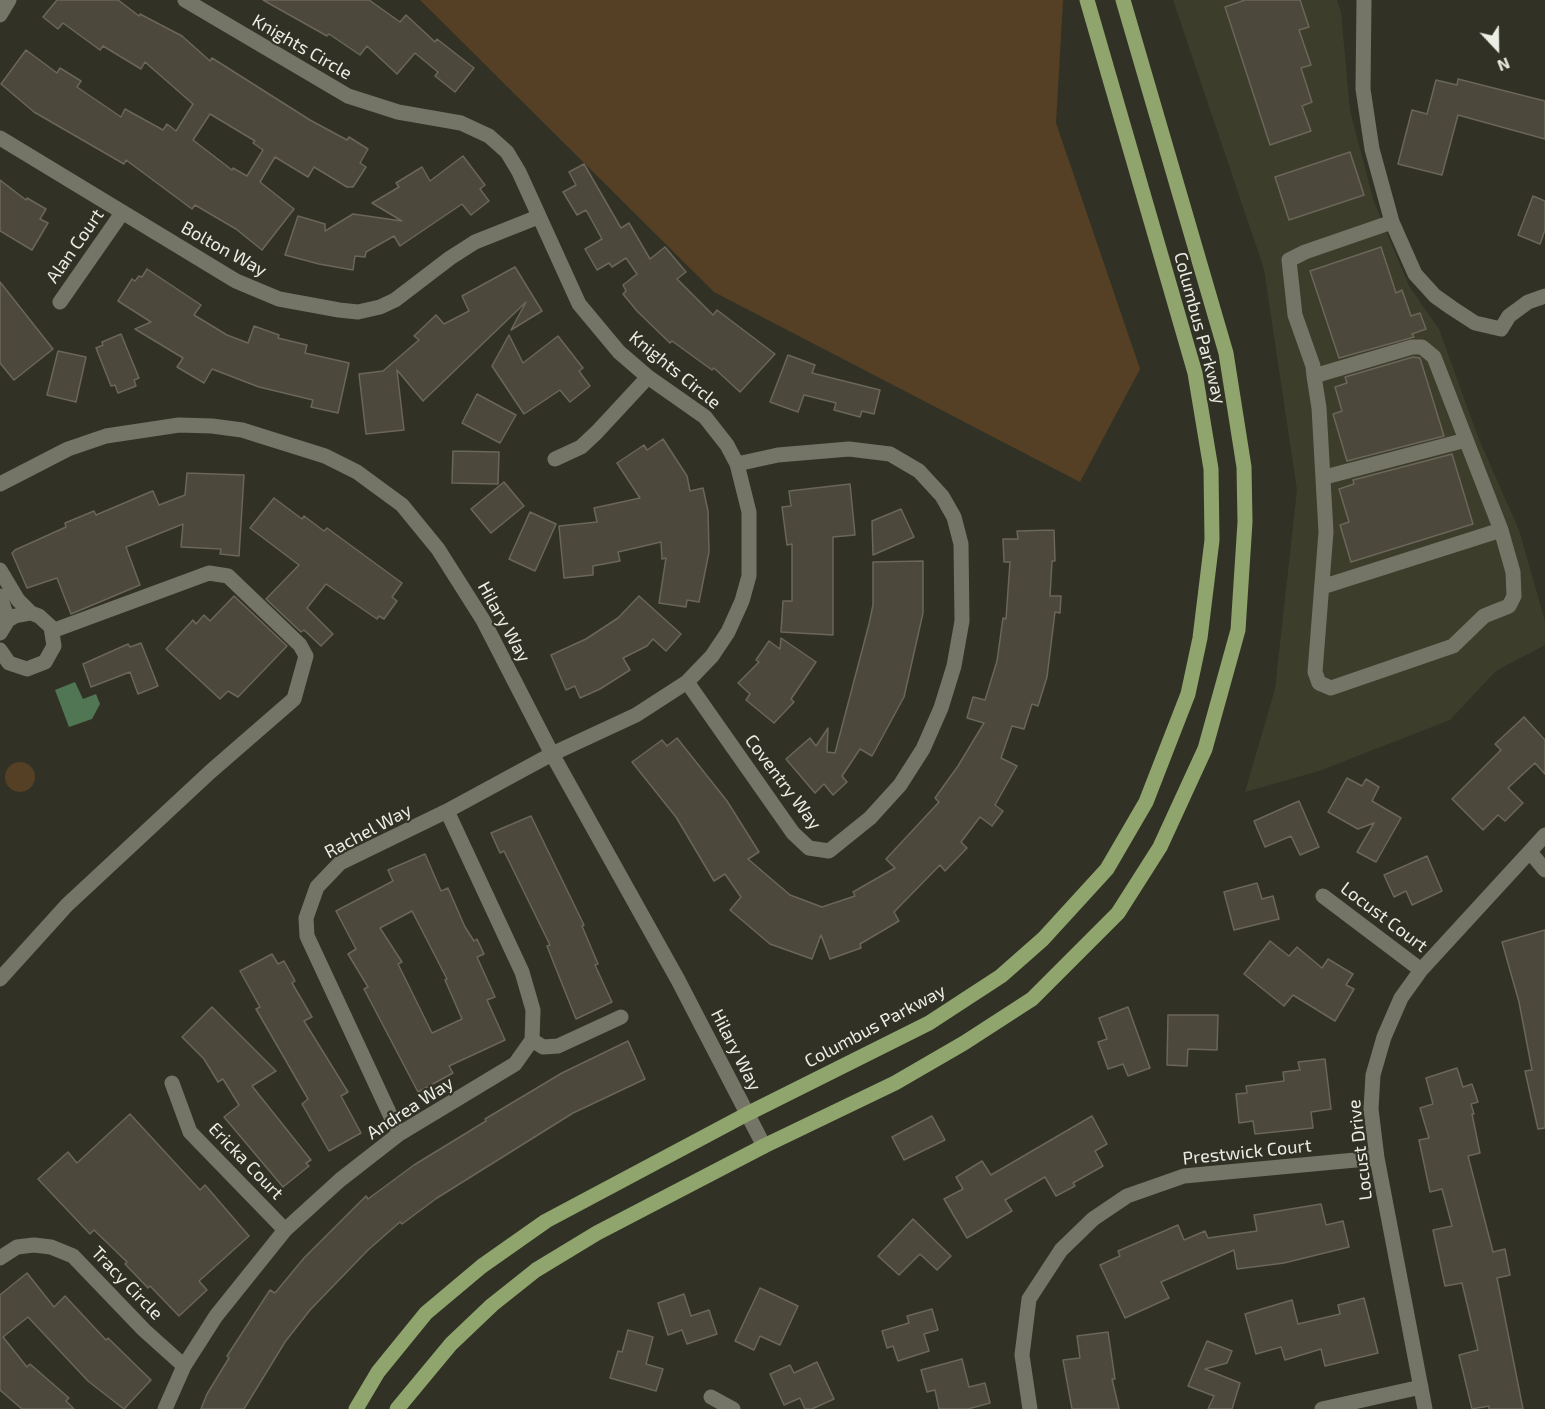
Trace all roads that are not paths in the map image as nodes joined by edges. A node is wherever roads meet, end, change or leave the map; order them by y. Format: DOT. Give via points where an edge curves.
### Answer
graph roads {
  1 [pos="9,0"];
  2 [pos="185,0"];
  3 [pos="1086,0"];
  4 [pos="1123,0"];
  5 [pos="1364,0"];
  6 [pos="0,15"];
  7 [pos="0,138"];
  8 [pos="122,213"];
  9 [pos="538,217"];
  10 [pos="1392,222"];
  11 [pos="1545,296"];
  12 [pos="60,302"];
  13 [pos="1314,376"];
  14 [pos="648,377"];
  15 [pos="1466,440"];
  16 [pos="555,459"];
  17 [pos="738,464"];
  18 [pos="1324,477"];
  19 [pos="0,484"];
  20 [pos="1501,530"];
  21 [pos="0,570"];
  22 [pos="1322,587"];
  23 [pos="0,596"];
  24 [pos="31,613"];
  25 [pos="4,626"];
  26 [pos="52,631"];
  27 [pos="0,650"];
  28 [pos="687,682"];
  29 [pos="552,754"];
  30 [pos="447,811"];
  31 [pos="1545,835"];
  32 [pos="1530,852"];
  33 [pos="1545,870"];
  34 [pos="1323,896"];
  35 [pos="1421,970"];
  36 [pos="0,980"];
  37 [pos="621,1017"];
  38 [pos="532,1040"];
  39 [pos="172,1083"];
  40 [pos="747,1114"];
  41 [pos="399,1134"];
  42 [pos="764,1146"];
  43 [pos="1377,1158"];
  44 [pos="285,1230"];
  45 [pos="0,1258"];
  46 [pos="184,1366"];
  47 [pos="1420,1387"];
  48 [pos="711,1397"];
  49 [pos="165,1409"];
  50 [pos="356,1409"];
  51 [pos="397,1409"];
  52 [pos="733,1409"];
  53 [pos="1030,1409"];
  54 [pos="1322,1409"];
  55 [pos="1425,1409"];
  1 -- 6 [label="street"];
  2 -- 9 [label="street, Knights Circle" via="348,96 398,112 461,123 489,136 507,152"];
  3 -- 40 [label="main road, Columbus Parkway" via="1195,373 1211,469 1212,540 1200,638 1188,694 1146,802 1107,869 1043,939 1001,976 929,1023"];
  4 -- 42 [label="main road, Columbus Parkway" via="1226,353 1244,467 1245,522 1238,630 1205,748 1160,848 1118,913 1032,999 895,1083"];
  5 -- 10 [label="street" via="1363,89 1372,149"];
  7 -- 8 [label="street, Bolton Way"];
  8 -- 9 [label="street, Bolton Way" via="236,281 279,299 358,312 395,300 475,243"];
  8 -- 12 [label="street, Alan Court"];
  9 -- 14 [label="street, Knights Circle" via="579,304 619,352"];
  10 -- 11 [label="street" via="1408,262 1424,286 1475,322 1501,329 1509,316 1528,302"];
  10 -- 13 [label="street" via="1289,260 1295,315"];
  13 -- 15 [label="street" via="1422,347 1434,357"];
  13 -- 18 [label="street"];
  14 -- 16 [label="street" via="581,447"];
  14 -- 17 [label="street, Knights Circle" via="705,417"];
  15 -- 18 [label="street"];
  15 -- 20 [label="street"];
  17 -- 28 [label="street, Knights Circle" via="749,512 748,576 728,632"];
  17 -- 28 [label="street, Coventry Way" via="778,454 849,449 890,454 920,471 954,517 960,544 962,621 954,666 923,749 900,785 870,819 829,851 809,848 793,833"];
  18 -- 22 [label="street"];
  19 -- 29 [label="street, Hilary Way" via="68,449 106,436 179,425 242,430 326,456 357,472 402,505 438,549 483,620"];
  20 -- 22 [label="street"];
  20 -- 22 [label="street" via="1513,572 1514,596 1509,606 1484,616 1453,646 1331,688 1319,683 1315,672"];
  21 -- 24 [label="street"];
  23 -- 25 [label="street"];
  24 -- 25 [label="street" via="15,615"];
  24 -- 26 [label="street" via="46,621"];
  26 -- 27 [label="street" via="51,655 36,667 18,668"];
  26 -- 36 [label="street" via="209,573 228,576 300,645 306,656 294,699 68,905"];
  28 -- 29 [label="street, Knights Circle" via="636,716"];
  29 -- 30 [label="street, Rachel Way"];
  29 -- 40 [label="street, Hilary Way" via="678,980"];
  30 -- 38 [label="street" via="522,972 533,1010"];
  30 -- 41 [label="street, Rachel Way" via="340,863 317,887 306,918 307,936 317,963"];
  31 -- 32 [label="street, Locust Drive"];
  32 -- 33 [label="street"];
  32 -- 35 [label="street, Locust Drive"];
  34 -- 35 [label="street, Locust Court"];
  35 -- 43 [label="street, Locust Drive" via="1401,998 1373,1075 1371,1109"];
  37 -- 38 [label="street" via="558,1046 543,1047"];
  38 -- 41 [label="street, Andrea Way" via="515,1064"];
  39 -- 44 [label="street, Ericka Court" via="190,1132"];
  40 -- 42 [label="street, Hilary Way"];
  40 -- 50 [label="main road, Columbus Parkway" via="546,1221 482,1266 426,1313 378,1372"];
  41 -- 44 [label="street, Andrea Way"];
  42 -- 51 [label="main road, Columbus Parkway" via="597,1233 536,1270 451,1344"];
  43 -- 47 [label="street, Locust Drive"];
  43 -- 53 [label="street, Prestwick Court" via="1184,1176 1127,1196 1093,1219 1061,1250 1029,1299 1023,1355"];
  44 -- 46 [label="street, Andrea Way" via="216,1316"];
  45 -- 46 [label="street, Tracy Circle" via="17,1247 34,1245 51,1246 72,1256"];
  46 -- 49 [label="street, Andrea Way"];
  47 -- 54 [label="street"];
  47 -- 55 [label="street, Locust Drive"];
  48 -- 52 [label="street"];
}
